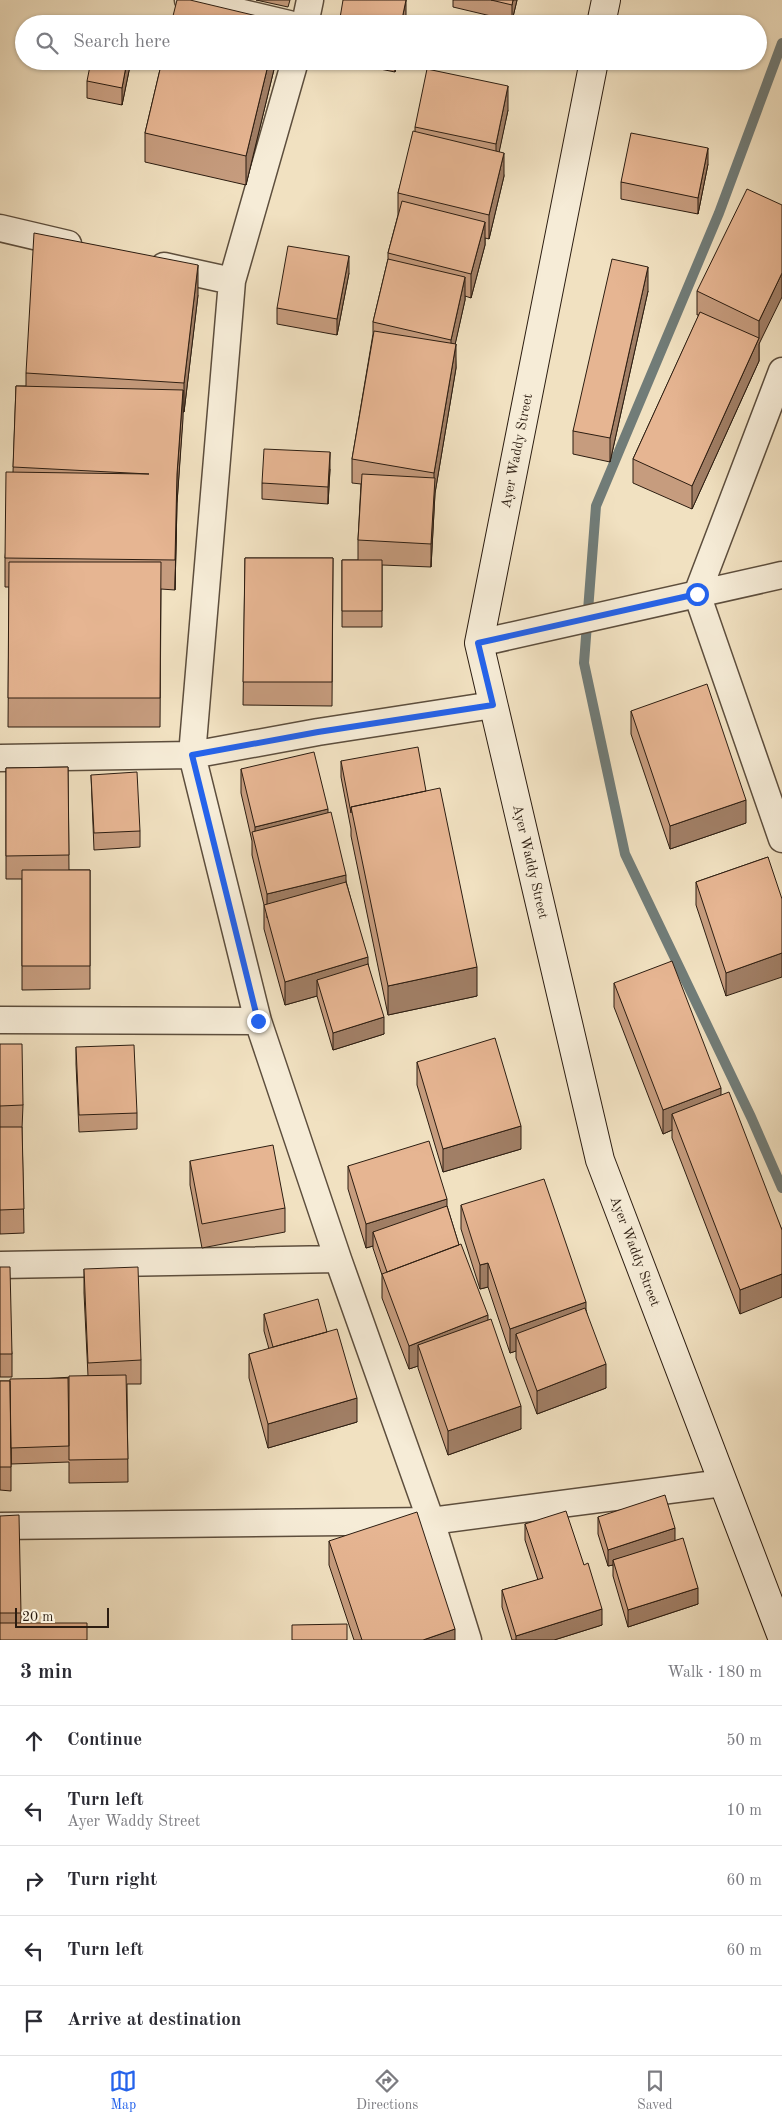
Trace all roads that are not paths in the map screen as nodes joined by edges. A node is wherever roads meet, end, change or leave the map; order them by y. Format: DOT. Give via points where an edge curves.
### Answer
graph roads {
  1 [pos="188,0"];
  2 [pos="310,0"];
  3 [pos="606,0"];
  4 [pos="251,15"];
  5 [pos="307,15"];
  6 [pos="603,15"];
  7 [pos="291,70"];
  8 [pos="592,70"];
  9 [pos="0,228"];
  10 [pos="87,248"];
  11 [pos="145,261"];
  12 [pos="232,281"];
  13 [pos="782,371"];
  14 [pos="782,576"];
  15 [pos="697,594"];
  16 [pos="478,643"];
  17 [pos="493,705"];
  18 [pos="192,755"];
  19 [pos="0,758"];
  20 [pos="782,839"];
  21 [pos="0,1020"];
  22 [pos="258,1021"];
  23 [pos="338,1259"];
  24 [pos="0,1265"];
  25 [pos="723,1482"];
  26 [pos="430,1521"];
  27 [pos="0,1526"];
  28 [pos="782,1637"];
  29 [pos="468,1640"];
  1 -- 4 [label="street"];
  2 -- 5 [label="street"];
  3 -- 6 [label="street"];
  7 -- 12 [label="street"];
  8 -- 16 [label="street, Ayer Waddy Street"];
  9 -- 10 [label="street"];
  11 -- 12 [label="street"];
  12 -- 18 [label="street"];
  13 -- 15 [label="street"];
  14 -- 15 [label="street"];
  15 -- 16 [label="street"];
  15 -- 20 [label="street"];
  16 -- 17 [label="street, Ayer Waddy Street"];
  17 -- 18 [label="street"];
  17 -- 25 [label="street, Ayer Waddy Street" via="600,1160"];
  18 -- 19 [label="street"];
  18 -- 22 [label="street"];
  21 -- 22 [label="street"];
  22 -- 23 [label="street"];
  23 -- 24 [label="street"];
  23 -- 26 [label="street"];
  25 -- 26 [label="street"];
  25 -- 28 [label="street, Ayer Waddy Street"];
  26 -- 27 [label="street"];
  26 -- 29 [label="street"];
}
